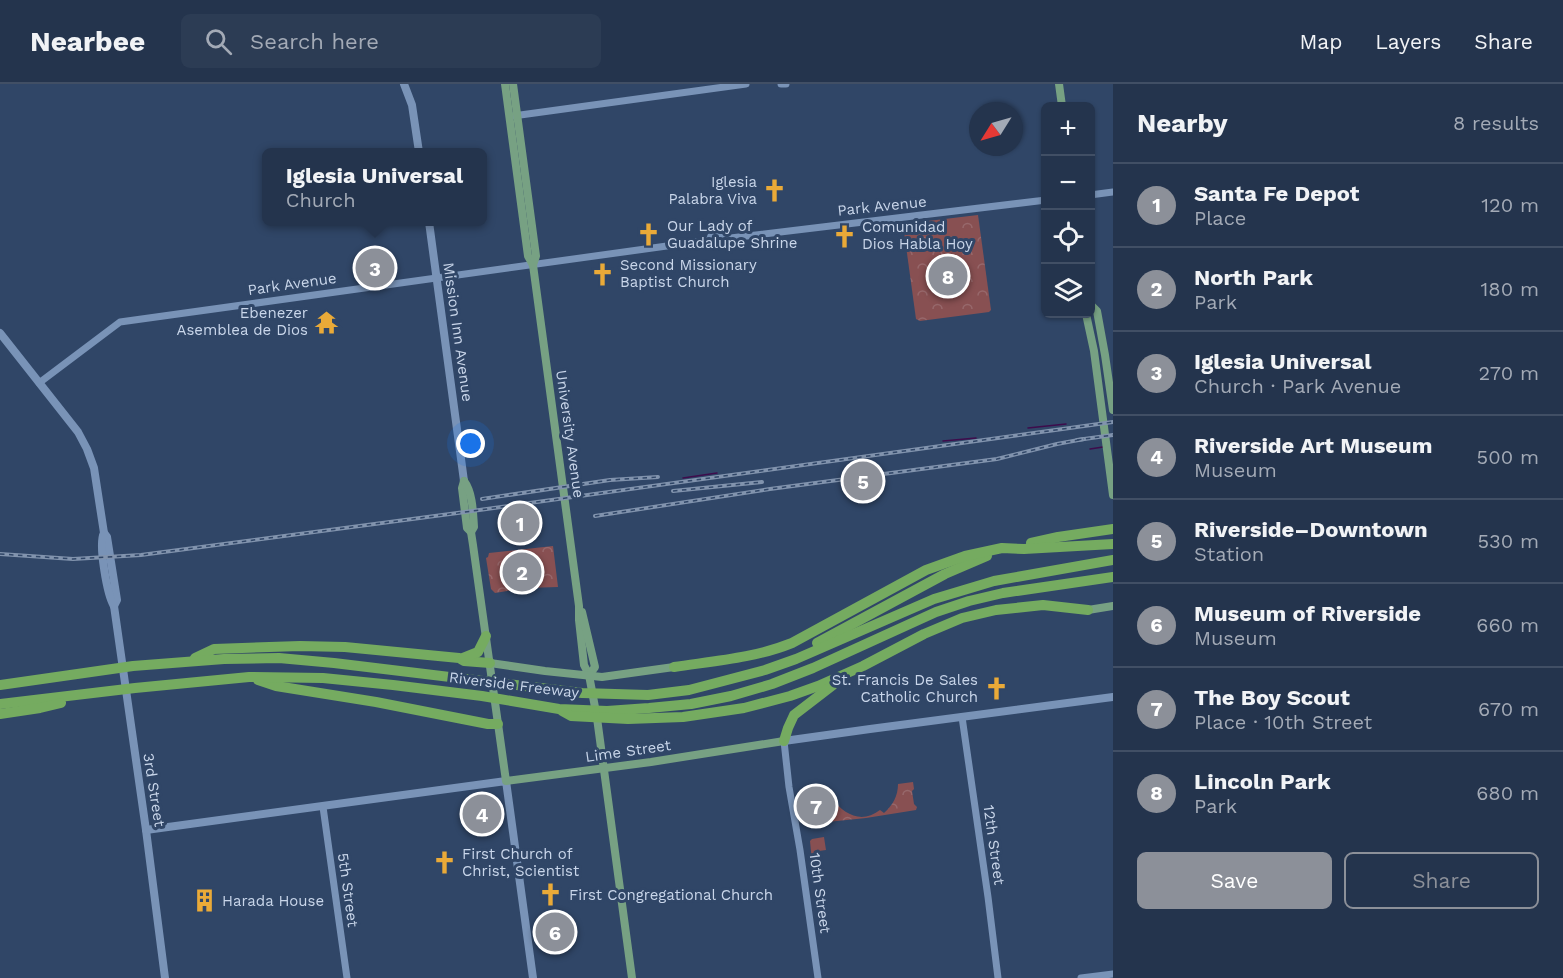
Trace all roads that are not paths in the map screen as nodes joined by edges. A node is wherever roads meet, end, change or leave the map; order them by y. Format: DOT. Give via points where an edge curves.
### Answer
graph roads {
  1 [pos="404,84"];
  2 [pos="505,84"];
  3 [pos="513,84"];
  4 [pos="746,84"];
  5 [pos="781,84"];
  6 [pos="786,84"];
  7 [pos="1059,84"];
  8 [pos="1061,102"];
  9 [pos="513,116"];
  10 [pos="418,148"];
  11 [pos="1113,192"];
  12 [pos="1095,194"];
  13 [pos="1041,202"];
  14 [pos="430,226"];
  15 [pos="533,265"];
  16 [pos="437,278"];
  17 [pos="1095,309"];
  18 [pos="1087,318"];
  19 [pos="0,333"];
  20 [pos="39,382"];
  21 [pos="1113,410"];
  22 [pos="464,481"];
  23 [pos="1113,495"];
  24 [pos="1113,529"];
  25 [pos="1113,544"];
  26 [pos="1113,560"];
  27 [pos="1113,577"];
  28 [pos="579,606"];
  29 [pos="1113,606"];
  30 [pos="1088,610"];
  31 [pos="936,612"];
  32 [pos="486,636"];
  33 [pos="581,640"];
  34 [pos="459,658"];
  35 [pos="796,659"];
  36 [pos="186,661"];
  37 [pos="490,663"];
  38 [pos="674,667"];
  39 [pos="565,673"];
  40 [pos="589,675"];
  41 [pos="249,677"];
  42 [pos="0,685"];
  43 [pos="105,692"];
  44 [pos="1113,697"];
  45 [pos="0,704"];
  46 [pos="0,714"];
  47 [pos="607,715"];
  48 [pos="962,717"];
  49 [pos="498,724"];
  50 [pos="784,741"];
  51 [pos="604,768"];
  52 [pos="507,781"];
  53 [pos="323,807"];
  54 [pos="146,830"];
  55 [pos="1113,974"];
  56 [pos="165,978"];
  57 [pos="347,978"];
  58 [pos="533,978"];
  59 [pos="632,978"];
  60 [pos="818,978"];
  61 [pos="998,978"];
  62 [pos="1081,978"];
  1 -- 10 [label="main road" via="412,105"];
  2 -- 9 [label="main road, University Avenue"];
  3 -- 9 [label="main road, University Avenue"];
  4 -- 9 [label="street"];
  5 -- 6 [label="street"];
  7 -- 8 [label="main road"];
  9 -- 15 [label="main road, University Avenue" via="536,256"];
  11 -- 12 [label="street"];
  13 -- 15 [label="street, Park Avenue" via="722,239 715,233 710,240"];
  14 -- 16 [label="main road, Mission Inn Avenue"];
  15 -- 16 [label="street, Park Avenue"];
  15 -- 28 [label="main road, University Avenue"];
  16 -- 20 [label="street, Park Avenue" via="120,322"];
  16 -- 22 [label="main road, Mission Inn Avenue"];
  17 -- 21 [label="main road"];
  18 -- 23 [label="main road"];
  19 -- 20 [label="main road, 3rd Street"];
  20 -- 54 [label="main road, 3rd Street" via="78,432 94,468 104,533 104,564 114,606"];
  22 -- 32 [label="main road, Mission Inn Avenue" via="467,528 471,531"];
  24 -- 35 [label="highway" via="1030,543 945,574 816,644"];
  25 -- 38 [label="highway" via="1002,548 965,556 926,570 775,650"];
  26 -- 35 [label="highway, Riverside Freeway" via="994,580 944,596"];
  27 -- 31 [label="highway" via="1004,593"];
  28 -- 33 [label="main road, University Avenue"];
  28 -- 40 [label="main road, University Avenue" via="595,667"];
  29 -- 30 [label="main road"];
  30 -- 47 [label="highway" via="1043,605 976,614 949,622 838,678 744,708 659,718"];
  31 -- 47 [label="highway" via="772,684 691,704"];
  31 -- 50 [label="highway" via="916,632 862,663 794,715"];
  32 -- 34 [label="highway" via="478,652"];
  32 -- 37 [label="main road, Mission Inn Avenue"];
  33 -- 39 [label="main road" via="578,662"];
  33 -- 40 [label="main road, University Avenue"];
  34 -- 36 [label="highway" via="300,646 213,649"];
  34 -- 37 [label="highway"];
  35 -- 36 [label="highway, Riverside Freeway" via="689,690 648,695 582,693 279,658"];
  36 -- 42 [label="highway, Riverside Freeway"];
  37 -- 39 [label="main road"];
  37 -- 49 [label="main road, Mission Inn Avenue"];
  38 -- 40 [label="main road" via="602,677"];
  39 -- 40 [label="main road"];
  40 -- 51 [label="main road, University Avenue"];
  41 -- 43 [label="highway, Riverside Freeway"];
  41 -- 47 [label="highway, Riverside Freeway" via="323,678 482,696 559,709 571,716"];
  41 -- 49 [label="highway" via="276,686"];
  43 -- 45 [label="highway, Riverside Freeway"];
  43 -- 46 [label="highway"];
  44 -- 48 [label="main road, Lime Street"];
  48 -- 50 [label="main road, Lime Street"];
  48 -- 61 [label="street, 12th Street"];
  49 -- 52 [label="main road, Mission Inn Avenue"];
  50 -- 51 [label="main road, Lime Street"];
  50 -- 60 [label="street, 10th Street"];
  51 -- 52 [label="main road, Lime Street"];
  51 -- 59 [label="main road, University Avenue"];
  52 -- 53 [label="main road, Lime Street"];
  52 -- 58 [label="main road, Mission Inn Avenue"];
  53 -- 54 [label="main road, Lime Street"];
  53 -- 57 [label="street, 5th Street"];
  54 -- 56 [label="main road, 3rd Street"];
  55 -- 62 [label="street"];
}
